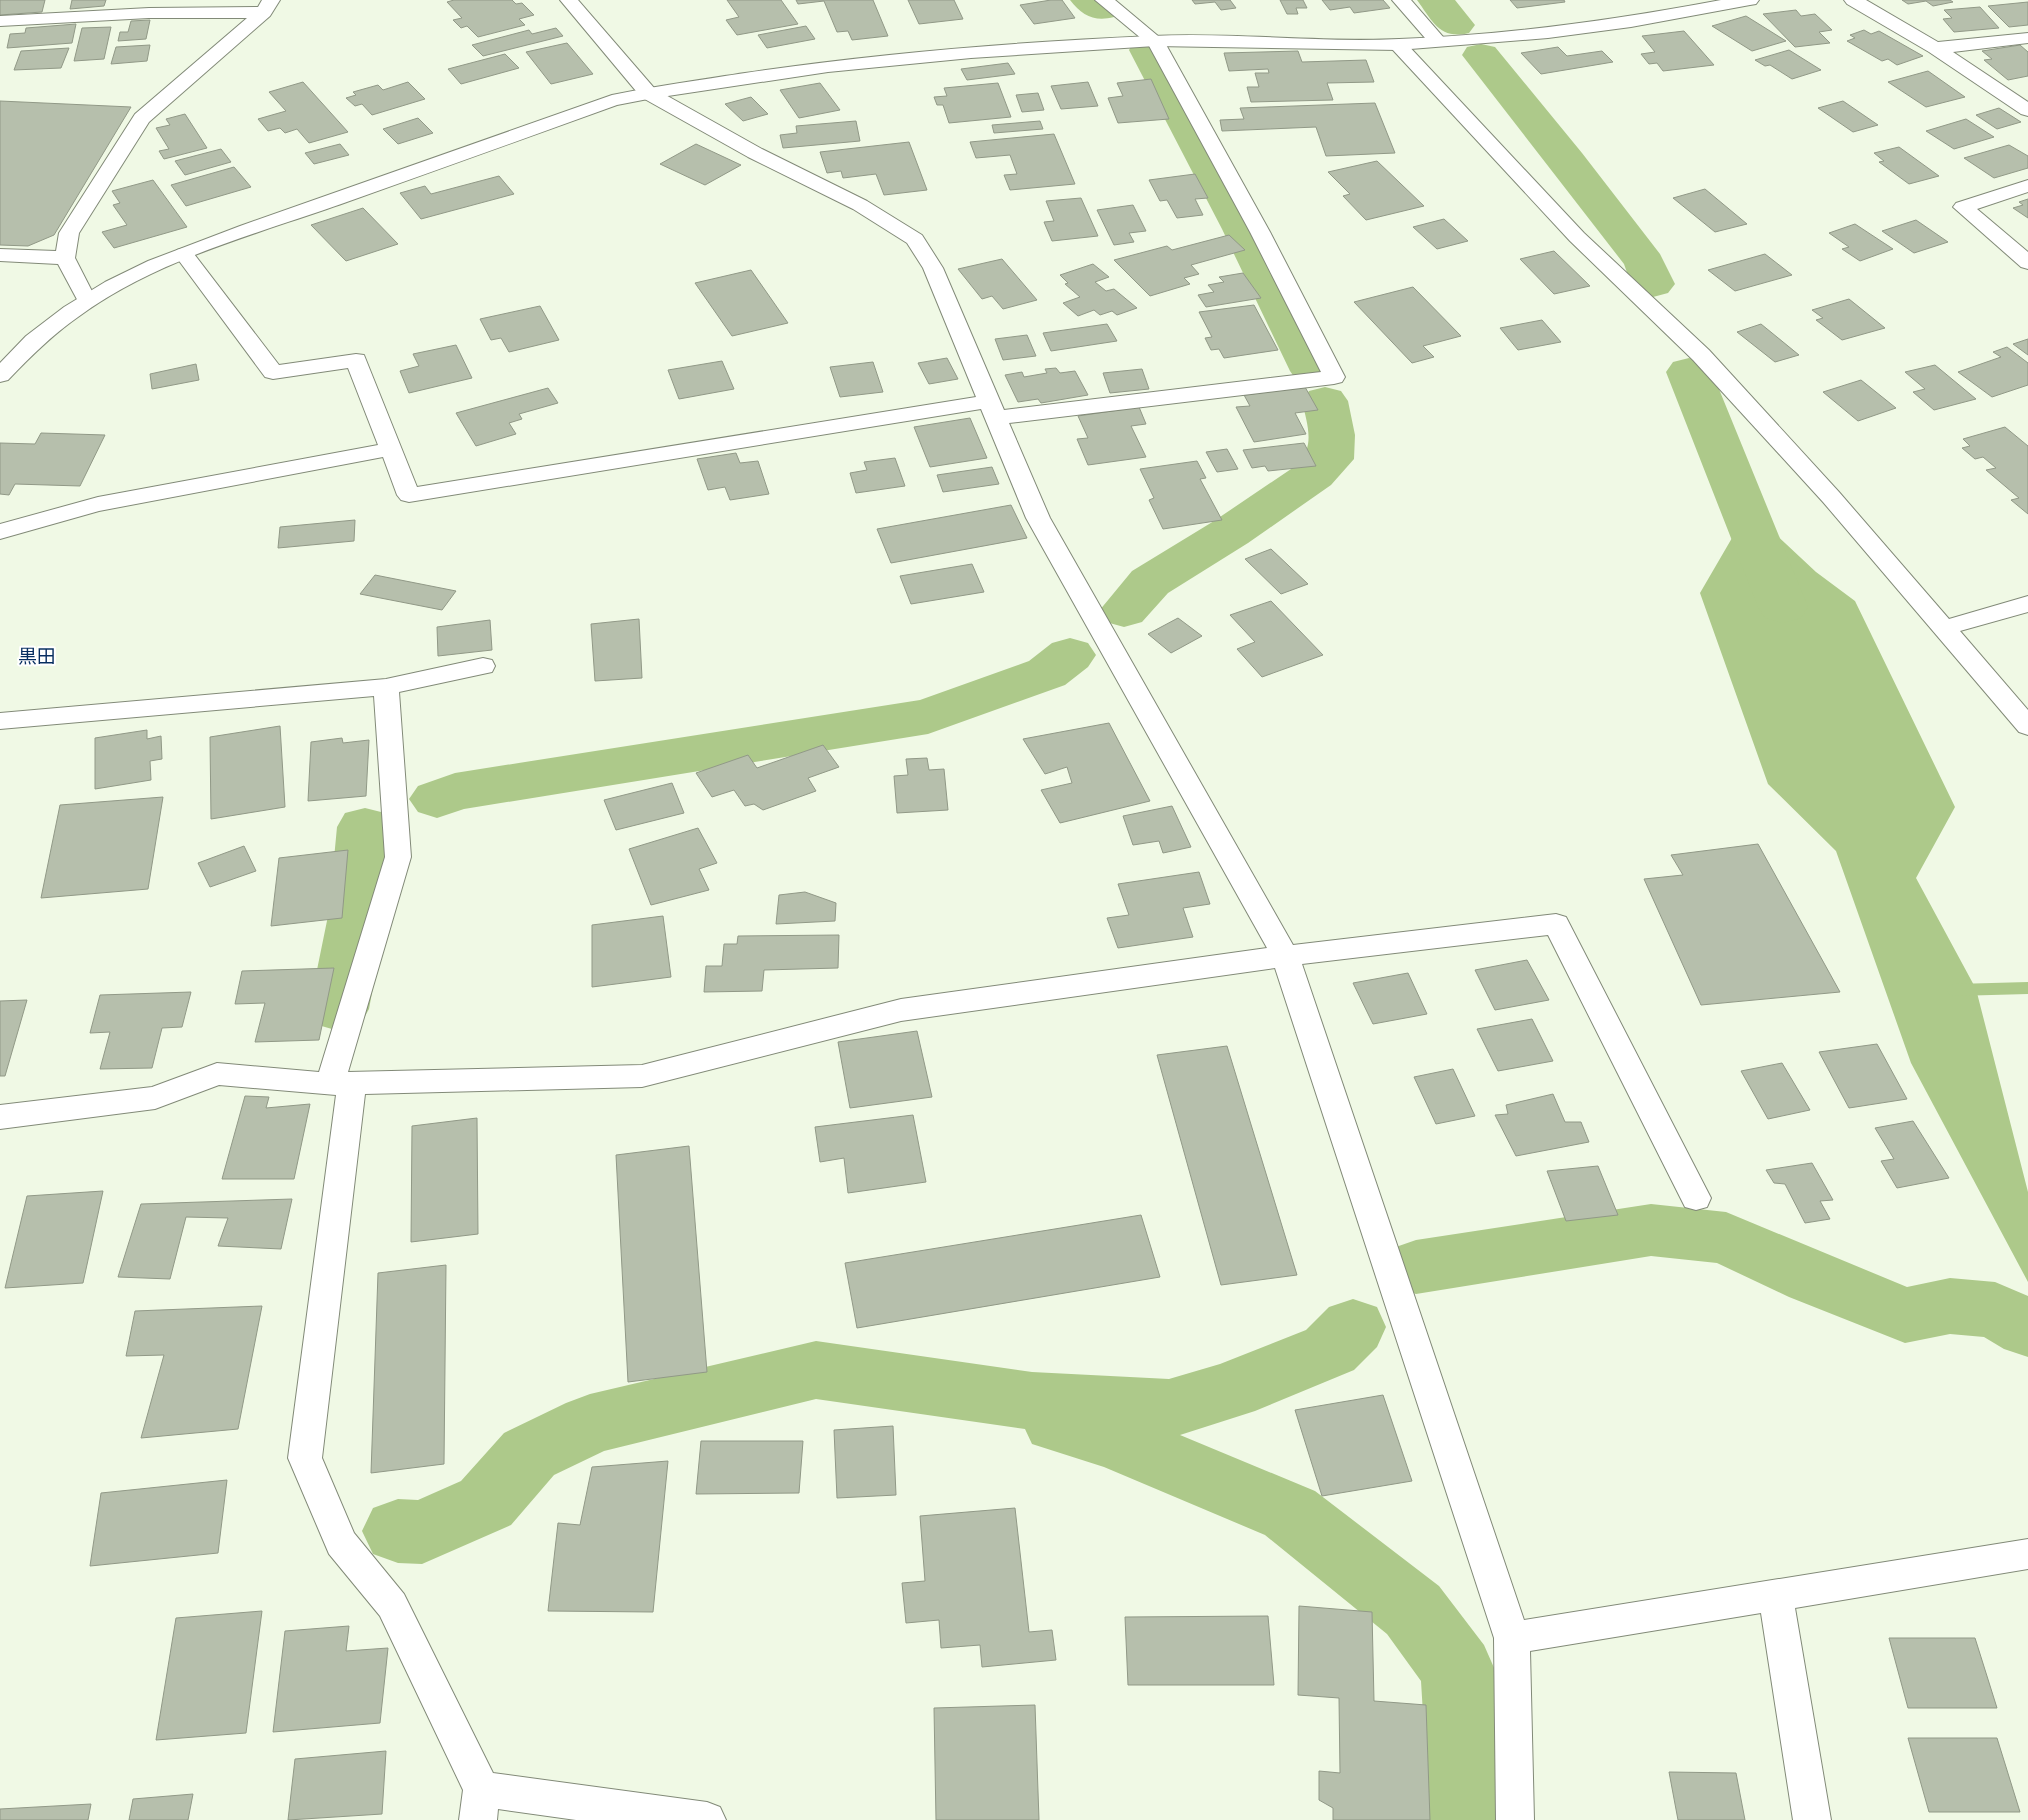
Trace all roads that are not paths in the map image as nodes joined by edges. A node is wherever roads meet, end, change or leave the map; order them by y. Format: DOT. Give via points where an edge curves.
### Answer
graph roads {
  1 [pos="569,0"];
  2 [pos="1104,0"];
  3 [pos="1401,0"];
  4 [pos="1750,0"];
  5 [pos="1853,0"];
  6 [pos="267,6"];
  7 [pos="0,21"];
  8 [pos="2028,38"];
  9 [pos="1155,41"];
  10 [pos="1438,42"];
  11 [pos="1398,45"];
  12 [pos="1935,48"];
  13 [pos="648,93"];
  14 [pos="2028,110"];
  15 [pos="2028,186"];
  16 [pos="184,254"];
  17 [pos="0,255"];
  18 [pos="65,258"];
  19 [pos="2028,263"];
  20 [pos="86,301"];
  21 [pos="0,375"];
  22 [pos="992,409"];
  23 [pos="391,449"];
  24 [pos="0,532"];
  25 [pos="2028,604"];
  26 [pos="1944,628"];
  27 [pos="483,666"];
  28 [pos="386,687"];
  29 [pos="0,721"];
  30 [pos="2028,726"];
  31 [pos="1285,956"];
  32 [pos="341,1083"];
  33 [pos="0,1117"];
  34 [pos="1696,1198"];
  35 [pos="2028,1554"];
  36 [pos="1775,1596"];
  37 [pos="1512,1638"];
  38 [pos="480,1805"];
  39 [pos="707,1820"];
  40 [pos="1516,1820"];
  41 [pos="1812,1820"];
  1 -- 13 [label="street"];
  2 -- 9 [label="street"];
  3 -- 10 [label="street"];
  4 -- 10 [label="street" via="1631,22"];
  5 -- 12 [label="street"];
  6 -- 7 [label="street"];
  6 -- 18 [label="street" via="142,118 69,233"];
  8 -- 12 [label="street"];
  9 -- 11 [label="street"];
  9 -- 13 [label="street" via="828,66"];
  9 -- 22 [label="street" via="1260,232 1334,377"];
  10 -- 11 [label="street"];
  11 -- 26 [label="street" via="1577,238 1701,355 1831,497"];
  12 -- 14 [label="street"];
  13 -- 16 [label="street" via="612,101"];
  13 -- 22 [label="street" via="755,153 860,205 915,239 933,268"];
  15 -- 19 [label="street" via="1963,207"];
  16 -- 20 [label="street"];
  16 -- 23 [label="street" via="273,372 356,360"];
  17 -- 18 [label="street"];
  18 -- 20 [label="street"];
  20 -- 21 [label="street" via="18,353"];
  22 -- 23 [label="street" via="410,495"];
  22 -- 31 [label="street" via="1038,518"];
  23 -- 24 [label="street" via="98,504"];
  25 -- 26 [label="street"];
  26 -- 30 [label="street"];
  27 -- 28 [label="street"];
  28 -- 29 [label="street"];
  28 -- 32 [label="street" via="398,857"];
  31 -- 32 [label="street" via="901,1010 642,1076"];
  31 -- 34 [label="street" via="1556,924"];
  31 -- 37 [label="street"];
  32 -- 33 [label="street" via="217,1074 155,1098"];
  32 -- 38 [label="street" via="304,1458 342,1543 392,1605"];
  35 -- 36 [label="street"];
  36 -- 37 [label="street"];
  36 -- 41 [label="street"];
  37 -- 40 [label="street"];
  38 -- 39 [label="street"];
}
